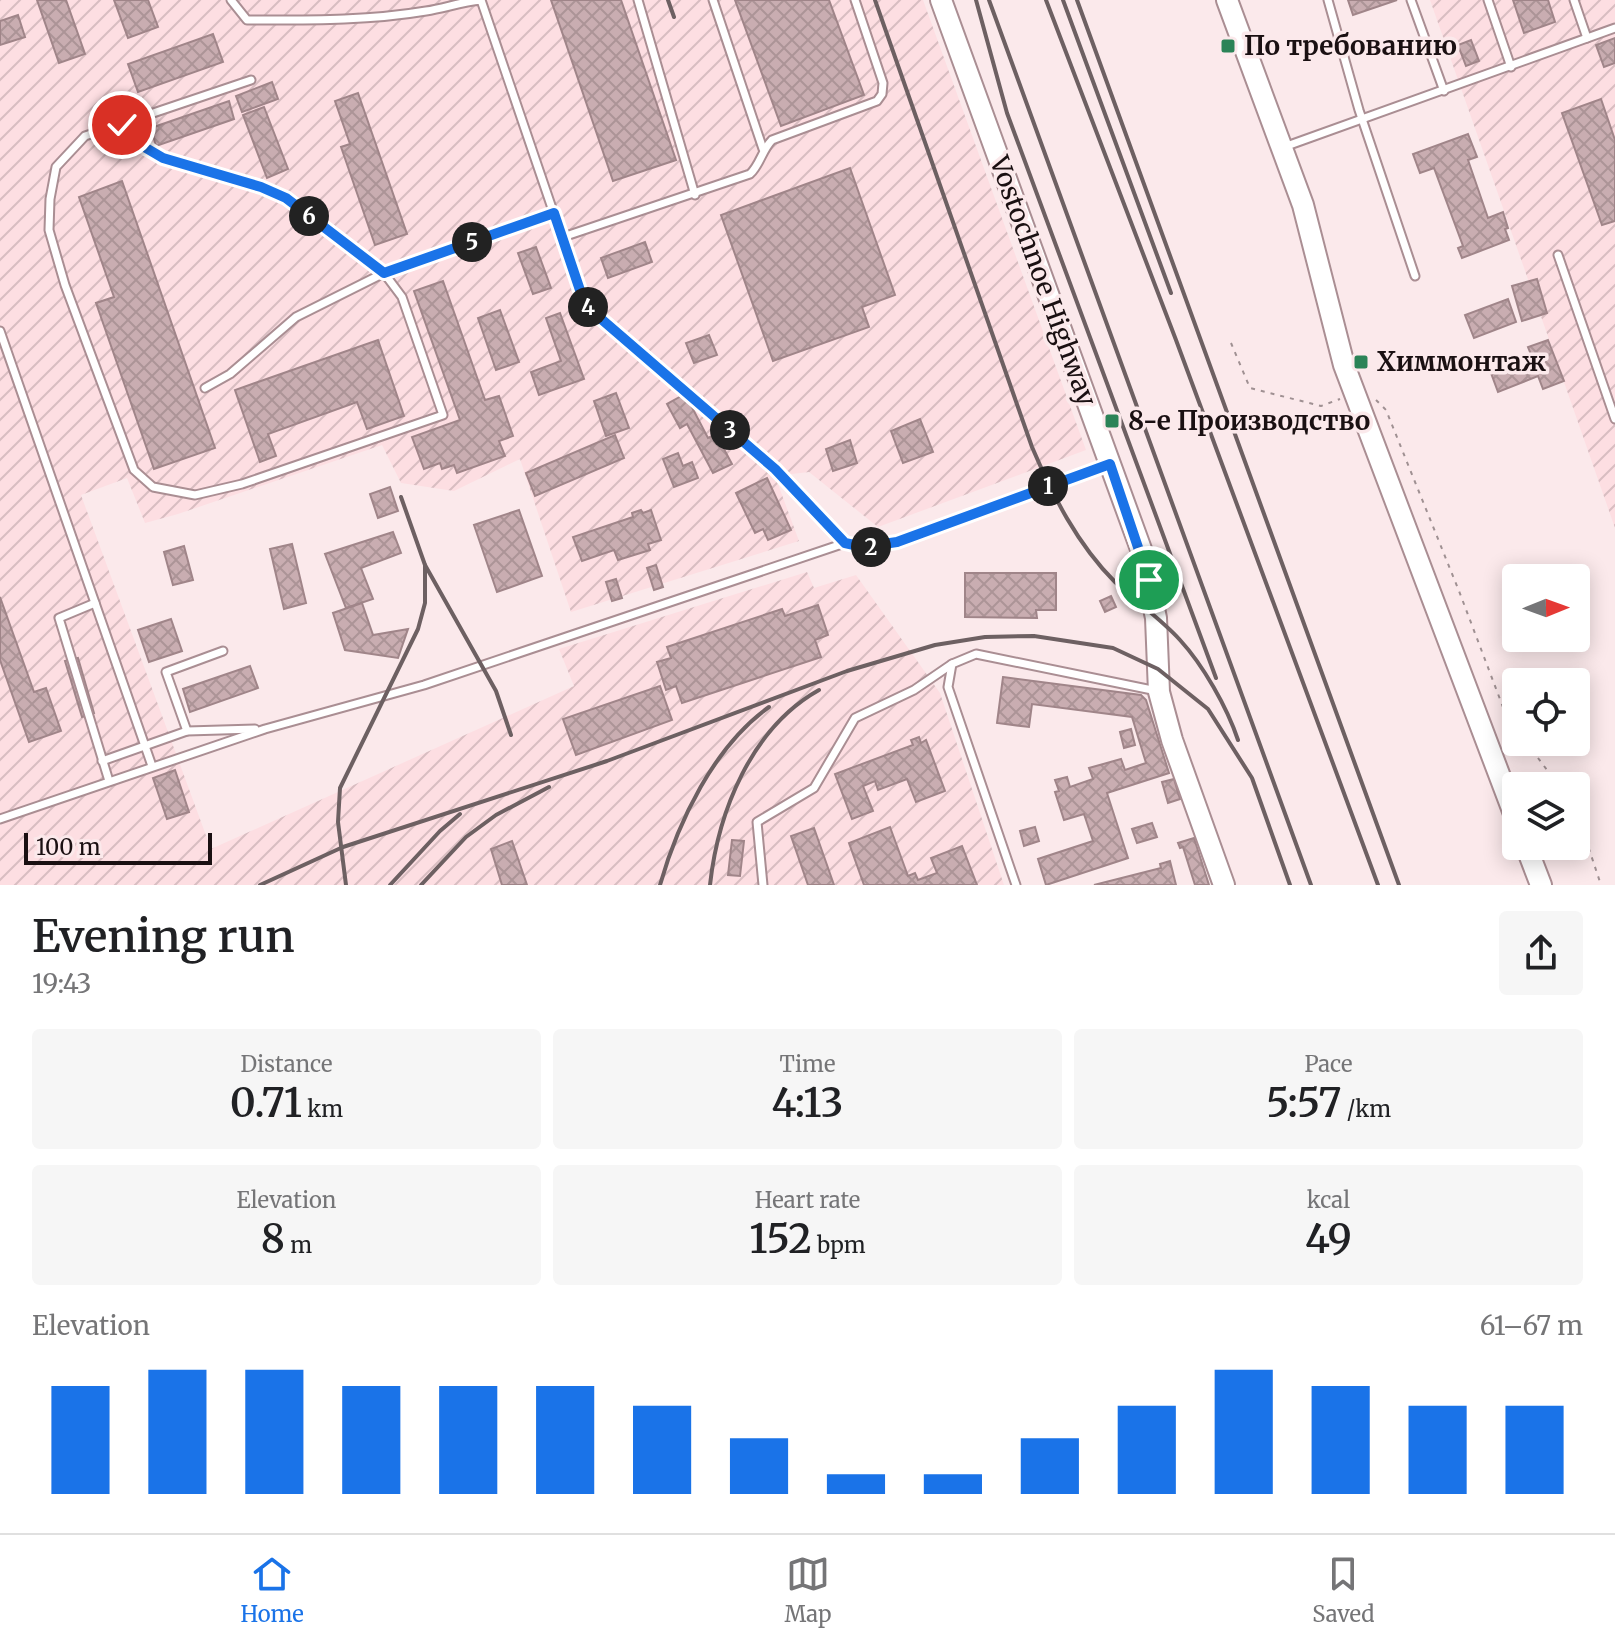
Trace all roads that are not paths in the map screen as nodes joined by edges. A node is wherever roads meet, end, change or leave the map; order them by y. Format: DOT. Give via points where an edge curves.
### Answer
graph roads {
  1 [pos="231,0"];
  2 [pos="638,0"];
  3 [pos="713,0"];
  4 [pos="855,0"];
  5 [pos="941,0"];
  6 [pos="1227,0"];
  7 [pos="1328,0"];
  8 [pos="1411,0"];
  9 [pos="1488,0"];
  10 [pos="1574,0"];
  11 [pos="1615,28"];
  12 [pos="1587,38"];
  13 [pos="1511,67"];
  14 [pos="251,80"];
  15 [pos="1444,91"];
  16 [pos="1362,120"];
  17 [pos="122,125"];
  18 [pos="1282,148"];
  19 [pos="763,149"];
  20 [pos="695,195"];
  21 [pos="554,213"];
  22 [pos="563,237"];
  23 [pos="1558,255"];
  24 [pos="384,273"];
  25 [pos="1415,276"];
  26 [pos="0,331"];
  27 [pos="205,388"];
  28 [pos="1615,419"];
  29 [pos="1110,464"];
  30 [pos="845,543"];
  31 [pos="95,603"];
  32 [pos="223,651"];
  33 [pos="952,664"];
  34 [pos="1159,692"];
  35 [pos="265,729"];
  36 [pos="187,731"];
  37 [pos="145,746"];
  38 [pos="102,761"];
  39 [pos="152,766"];
  40 [pos="109,781"];
  41 [pos="1502,782"];
  42 [pos="0,819"];
  43 [pos="1531,860"];
  44 [pos="763,885"];
  45 [pos="1016,885"];
  46 [pos="1224,885"];
  47 [pos="1541,885"];
  1 -- 21 [label="lane" via="247,20 326,21 481,0"];
  2 -- 20 [label="lane"];
  3 -- 19 [label="lane"];
  4 -- 19 [label="lane" via="882,94 877,101 772,140"];
  5 -- 29 [label="street, Vostochnoe Highway"];
  6 -- 18 [label="street"];
  7 -- 16 [label="lane"];
  8 -- 15 [label="lane"];
  9 -- 13 [label="lane"];
  10 -- 12 [label="lane"];
  11 -- 12 [label="lane"];
  12 -- 13 [label="lane"];
  13 -- 15 [label="lane"];
  14 -- 17 [label="lane"];
  15 -- 16 [label="lane"];
  16 -- 18 [label="lane"];
  16 -- 25 [label="lane"];
  17 -- 24 [label="lane" via="163,158 286,198"];
  17 -- 24 [label="lane" via="85,136 56,167 49,230 134,470 153,487 195,495 242,484 443,415 402,297"];
  18 -- 41 [label="street" via="1303,205 1344,365"];
  19 -- 20 [label="lane" via="750,174"];
  20 -- 22 [label="lane"];
  21 -- 22 [label="lane"];
  21 -- 24 [label="lane"];
  22 -- 30 [label="lane" via="585,305 775,469"];
  23 -- 28 [label="lane"];
  24 -- 27 [label="lane" via="296,317 230,374"];
  26 -- 31 [label="lane"];
  29 -- 30 [label="lane" via="897,542 863,547"];
  29 -- 34 [label="street, Vostochnoe Highway" via="1149,580"];
  30 -- 35 [label="lane" via="424,685"];
  31 -- 37 [label="lane"];
  31 -- 38 [label="lane" via="59,618"];
  32 -- 36 [label="lane" via="166,672"];
  33 -- 34 [label="lane" via="976,654"];
  33 -- 44 [label="lane" via="914,690 855,718 814,788 757,822"];
  33 -- 45 [label="lane" via="948,687"];
  34 -- 46 [label="street, Vostochnoe Highway"];
  35 -- 36 [label="lane"];
  35 -- 39 [label="lane"];
  36 -- 37 [label="lane"];
  37 -- 38 [label="lane"];
  37 -- 39 [label="lane"];
  38 -- 40 [label="lane"];
  39 -- 40 [label="lane"];
  40 -- 42 [label="lane"];
  43 -- 47 [label="street"];
}
